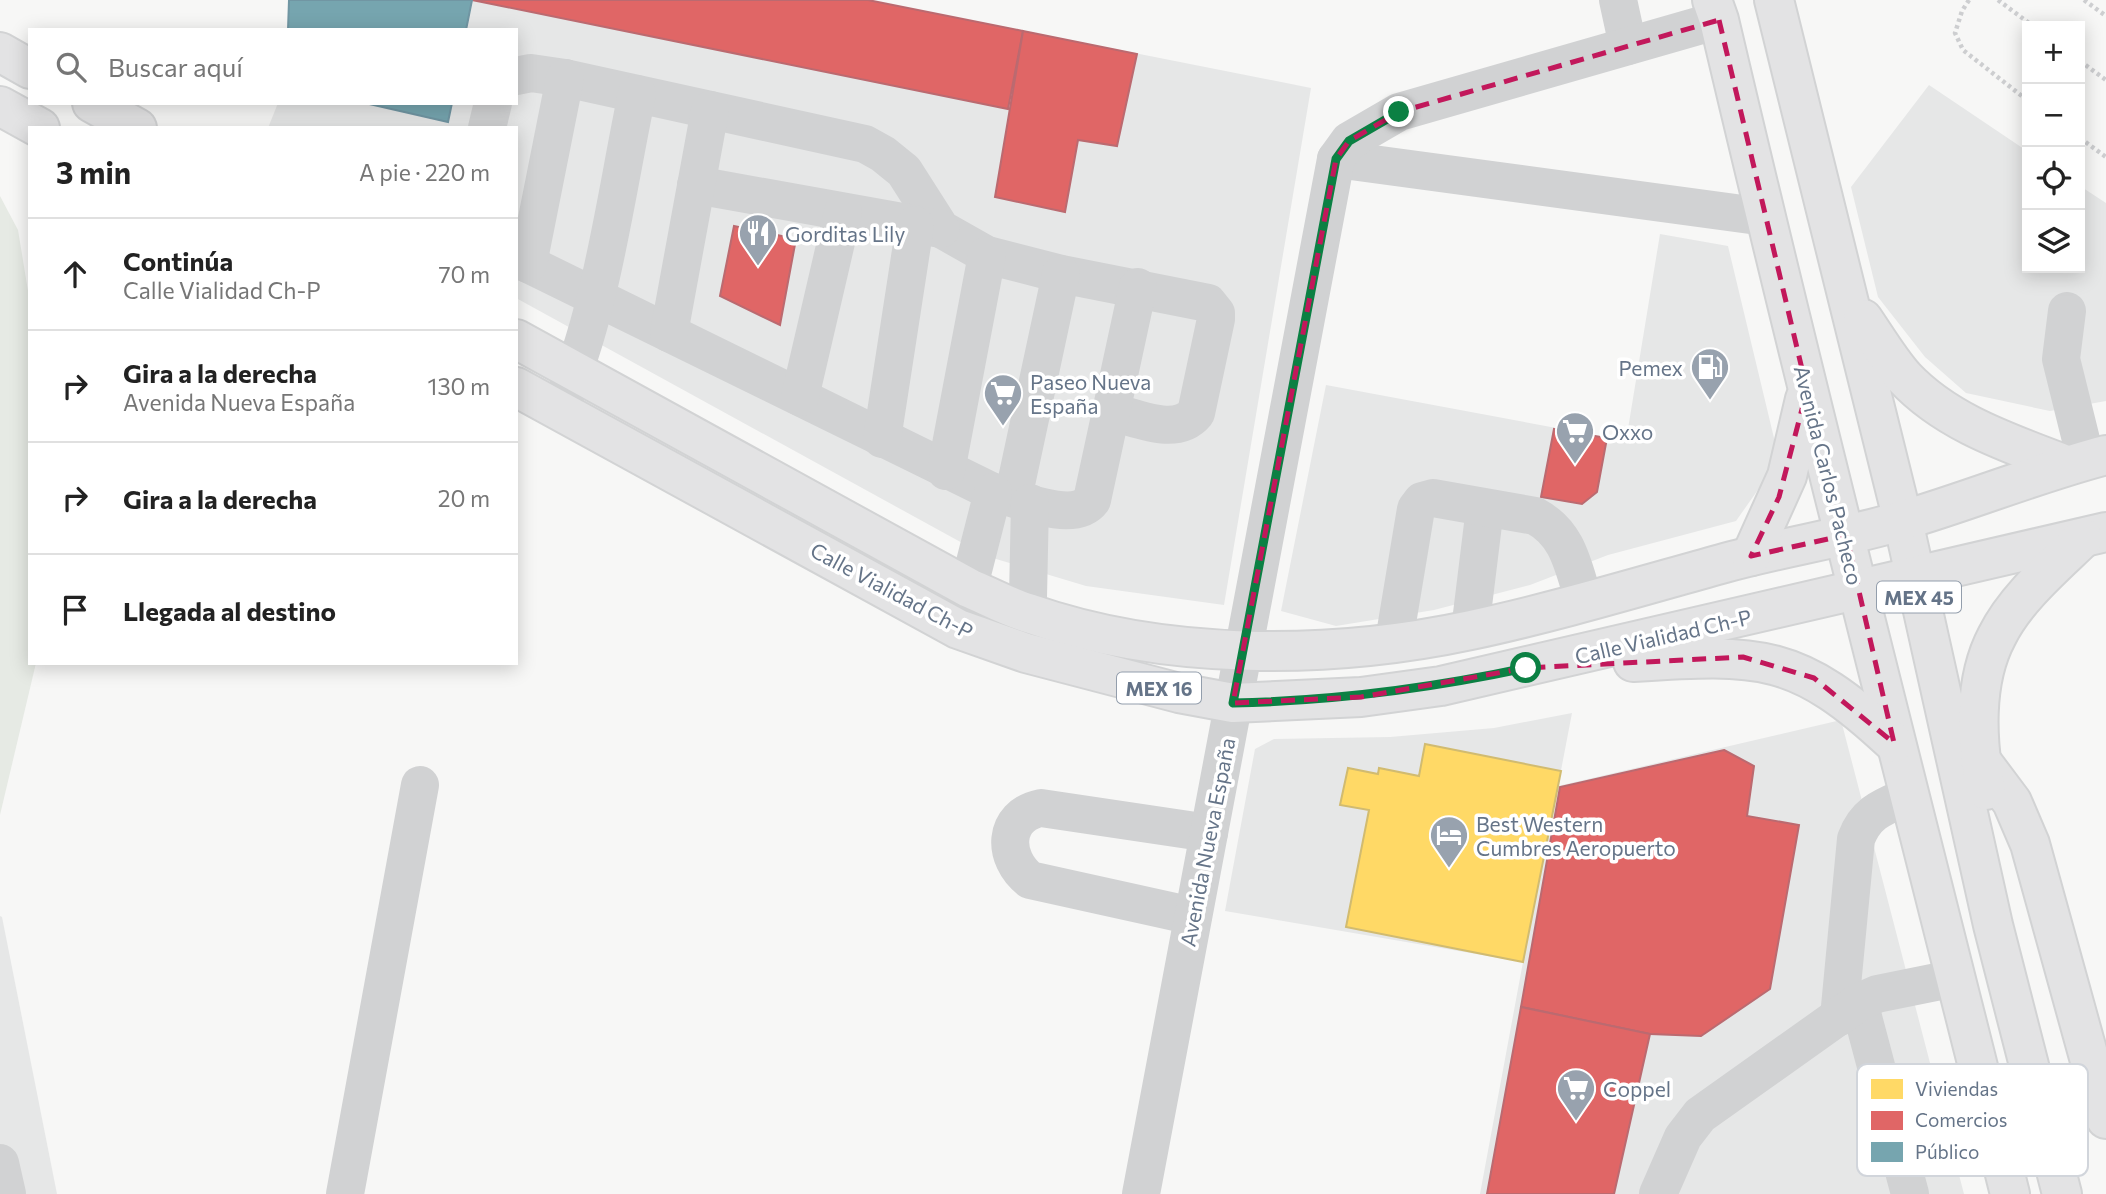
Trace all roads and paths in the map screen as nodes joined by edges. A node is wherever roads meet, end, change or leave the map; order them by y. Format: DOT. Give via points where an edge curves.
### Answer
graph roads {
  1 [pos="1618,0"];
  2 [pos="1774,0"];
  3 [pos="1969,0"];
  4 [pos="1998,0"];
  5 [pos="2084,0"];
  6 [pos="1715,10"];
  7 [pos="2106,16"];
  8 [pos="2026,21"];
  9 [pos="1628,46"];
  10 [pos="0,52"];
  11 [pos="2085,65"];
  12 [pos="28,68"];
  13 [pos="518,76"];
  14 [pos="565,78"];
  15 [pos="2106,80"];
  16 [pos="637,94"];
  17 [pos="2022,96"];
  18 [pos="96,105"];
  19 [pos="493,105"];
  20 [pos="0,106"];
  21 [pos="709,110"];
  22 [pos="36,126"];
  23 [pos="133,126"];
  24 [pos="488,126"];
  25 [pos="2085,142"];
  26 [pos="2106,157"];
  27 [pos="1336,159"];
  28 [pos="696,185"];
  29 [pos="843,212"];
  30 [pos="1765,217"];
  31 [pos="928,227"];
  32 [pos="986,256"];
  33 [pos="522,261"];
  34 [pos="1061,274"];
  35 [pos="1138,287"];
  36 [pos="595,296"];
  37 [pos="1850,302"];
  38 [pos="2067,311"];
  39 [pos="669,334"];
  40 [pos="518,340"];
  41 [pos="575,372"];
  42 [pos="518,388"];
  43 [pos="1807,390"];
  44 [pos="800,397"];
  45 [pos="559,410"];
  46 [pos="1112,412"];
  47 [pos="882,439"];
  48 [pos="2086,460"];
  49 [pos="946,471"];
  50 [pos="1012,498"];
  51 [pos="1485,508"];
  52 [pos="1903,521"];
  53 [pos="1846,535"];
  54 [pos="2095,535"];
  55 [pos="1751,556"];
  56 [pos="1914,576"];
  57 [pos="969,588"];
  58 [pos="1859,590"];
  59 [pos="1584,601"];
  60 [pos="1027,613"];
  61 [pos="958,629"];
  62 [pos="1471,630"];
  63 [pos="1394,642"];
  64 [pos="1243,650"];
  65 [pos="1026,653"];
  66 [pos="1526,668"];
  67 [pos="1233,703"];
  68 [pos="1894,743"];
  69 [pos="1979,758"];
  70 [pos="420,785"];
  71 [pos="1908,796"];
  72 [pos="1209,833"];
  73 [pos="1194,916"];
  74 [pos="1956,978"];
  75 [pos="1849,1009"];
  76 [pos="1867,1064"];
  77 [pos="1978,1064"];
  78 [pos="2029,1064"];
  79 [pos="2055,1064"];
  80 [pos="2106,1119"];
  81 [pos="0,1163"];
  82 [pos="1904,1176"];
  83 [pos="2006,1176"];
  84 [pos="2057,1176"];
  85 [pos="2083,1176"];
  86 [pos="7,1194"];
  87 [pos="345,1194"];
  88 [pos="1141,1194"];
  89 [pos="1658,1194"];
  90 [pos="1910,1194"];
  91 [pos="2010,1194"];
  92 [pos="2062,1194"];
  93 [pos="2088,1194"];
  1 -- 9 [label="street"];
  2 -- 37 [label="main road, MEX 45"];
  3 -- 17 [label="path" via="1955,33 1963,50"];
  4 -- 8 [label="path"];
  5 -- 7 [label="path"];
  6 -- 9 [label="street"];
  6 -- 30 [label="main road, Avenida Carlos Pacheco / MEX 45"];
  9 -- 27 [label="street" via="1399,112 1349,141"];
  10 -- 12 [label="main road"];
  11 -- 15 [label="path"];
  13 -- 14 [label="street"];
  14 -- 16 [label="street"];
  14 -- 33 [label="street"];
  16 -- 21 [label="street"];
  16 -- 36 [label="street"];
  18 -- 23 [label="main road"];
  19 -- 24 [label="street"];
  20 -- 22 [label="main road"];
  21 -- 28 [label="street"];
  21 -- 31 [label="street" via="865,144 904,171"];
  25 -- 26 [label="path"];
  27 -- 30 [label="street"];
  27 -- 64 [label="street, Avenida Nueva España"];
  28 -- 29 [label="street"];
  28 -- 39 [label="street"];
  29 -- 31 [label="street"];
  29 -- 44 [label="street"];
  30 -- 43 [label="main road, Avenida Carlos Pacheco / MEX 45"];
  31 -- 32 [label="street"];
  31 -- 47 [label="street"];
  32 -- 34 [label="street"];
  32 -- 49 [label="street"];
  33 -- 36 [label="street"];
  34 -- 35 [label="street"];
  34 -- 50 [label="street"];
  35 -- 46 [label="street"];
  35 -- 46 [label="street" via="1208,303 1216,319 1196,413 1190,420 1172,426"];
  36 -- 39 [label="street"];
  36 -- 41 [label="street"];
  37 -- 48 [label="main road" via="1904,377 1932,401 1988,434"];
  37 -- 52 [label="main road, MEX 45"];
  38 -- 48 [label="street" via="2061,359"];
  39 -- 44 [label="street"];
  40 -- 41 [label="main road, Calle Vialidad Ch-P / MEX 16"];
  41 -- 45 [label="street"];
  41 -- 57 [label="main road, Calle Vialidad Ch-P / MEX 16"];
  42 -- 45 [label="main road, Calle Vialidad Ch-P / MEX 16"];
  43 -- 53 [label="main road, Avenida Carlos Pacheco / MEX 45"];
  43 -- 55 [label="main road" via="1787,476"];
  44 -- 47 [label="street"];
  45 -- 61 [label="main road, Calle Vialidad Ch-P / MEX 16"];
  46 -- 50 [label="street" via="1087,507 1071,512"];
  47 -- 49 [label="street"];
  48 -- 52 [label="main road, Calle Vialidad Ch-P"];
  49 -- 50 [label="street"];
  50 -- 57 [label="street"];
  50 -- 60 [label="street"];
  51 -- 59 [label="street" via="1535,516 1558,531"];
  51 -- 62 [label="street"];
  51 -- 63 [label="street" via="1433,498 1416,509"];
  52 -- 53 [label="main road, Calle Vialidad Ch-P / MEX 16"];
  52 -- 56 [label="main road, MEX 45"];
  53 -- 55 [label="main road, Calle Vialidad Ch-P / MEX 16"];
  53 -- 58 [label="main road, Avenida Carlos Pacheco / MEX 45"];
  54 -- 56 [label="main road, Calle Vialidad Ch-P"];
  54 -- 69 [label="main road" via="2023,600 1997,635 1979,708"];
  55 -- 59 [label="main road, Calle Vialidad Ch-P / MEX 16"];
  56 -- 58 [label="main road, Calle Vialidad Ch-P / MEX 16"];
  56 -- 78 [label="main road, MEX 45"];
  57 -- 60 [label="main road, Calle Vialidad Ch-P / MEX 16"];
  57 -- 61 [label="street"];
  58 -- 66 [label="main road, Calle Vialidad Ch-P / MEX 16"];
  58 -- 68 [label="main road, Avenida Carlos Pacheco / MEX 45"];
  59 -- 62 [label="main road, Calle Vialidad Ch-P / MEX 16"];
  60 -- 64 [label="main road, Calle Vialidad Ch-P / MEX 16" via="1129,639"];
  60 -- 65 [label="street"];
  61 -- 65 [label="main road, Calle Vialidad Ch-P / MEX 16"];
  62 -- 63 [label="main road, Calle Vialidad Ch-P / MEX 16"];
  63 -- 64 [label="main road, Calle Vialidad Ch-P / MEX 16"];
  64 -- 67 [label="street, Avenida Nueva España"];
  65 -- 67 [label="main road, Calle Vialidad Ch-P / MEX 16"];
  66 -- 67 [label="main road, Calle Vialidad Ch-P / MEX 16" via="1361,697"];
  66 -- 68 [label="main road" via="1743,657 1814,678"];
  67 -- 72 [label="street, Avenida Nueva España"];
  68 -- 71 [label="main road, Avenida Carlos Pacheco / MEX 45"];
  69 -- 79 [label="main road"];
  69 -- 80 [label="main road" via="2012,802 2030,844"];
  70 -- 87 [label="street"];
  71 -- 74 [label="main road, Avenida Carlos Pacheco / MEX 45"];
  71 -- 75 [label="street" via="1872,811 1856,839"];
  72 -- 73 [label="street, Avenida Nueva España"];
  72 -- 73 [label="street" via="1041,808 1020,817 1009,836 1010,855 1018,871 1030,880"];
  73 -- 88 [label="street, Avenida Nueva España"];
  74 -- 75 [label="street" via="1877,994"];
  74 -- 77 [label="main road, Avenida Carlos Pacheco / MEX 45"];
  75 -- 76 [label="street"];
  75 -- 89 [label="street" via="1700,1115 1683,1137"];
  81 -- 86 [label="street"];
  82 -- 90 [label="street"];
  83 -- 91 [label="main road, Avenida Carlos Pacheco / MEX 45"];
  84 -- 92 [label="main road, MEX 45"];
  85 -- 93 [label="main road"];
}
